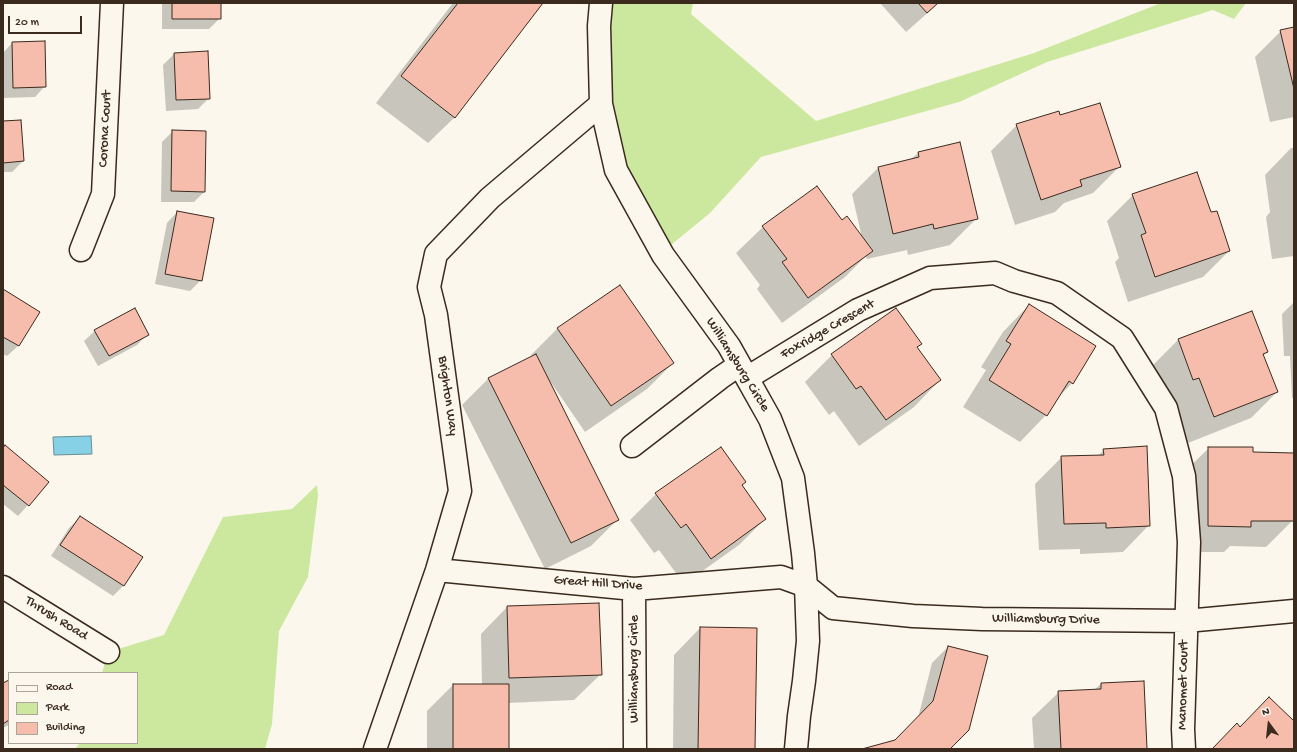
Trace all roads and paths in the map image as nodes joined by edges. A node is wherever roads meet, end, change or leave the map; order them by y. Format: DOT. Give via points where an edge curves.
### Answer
graph roads {
  1 [pos="112,3"];
  2 [pos="601,3"];
  3 [pos="601,104"];
  4 [pos="81,250"];
  5 [pos="743,371"];
  6 [pos="632,446"];
  7 [pos="437,570"];
  8 [pos="806,586"];
  9 [pos="3,587"];
  10 [pos="634,589"];
  11 [pos="1294,611"];
  12 [pos="1186,621"];
  13 [pos="108,652"];
  14 [pos="375,749"];
  15 [pos="635,749"];
  16 [pos="796,749"];
  17 [pos="1184,749"];
  1 -- 4 [label="street, Corona Court" via="103,194"];
  2 -- 3 [label="street, Williamsburg Circle"];
  3 -- 5 [label="street, Williamsburg Circle" via="616,170 663,256 729,346"];
  3 -- 7 [label="street, Brighton Way" via="490,198 436,254 429,287 436,316 460,491"];
  5 -- 6 [label="street" via="720,378"];
  5 -- 8 [label="street, Williamsburg Circle" via="770,420 793,478"];
  5 -- 12 [label="street, Foxridge Crescent" via="858,310 930,278 995,273 1057,293 1122,338 1166,408 1184,476 1189,542"];
  7 -- 10 [label="street, Great Hill Drive"];
  7 -- 14 [label="street, Brighton Way"];
  8 -- 10 [label="street, Great Hill Drive" via="781,577"];
  8 -- 12 [label="street, Williamsburg Drive" via="833,608 913,616"];
  8 -- 16 [label="street, Williamsburg Circle" via="808,641"];
  9 -- 13 [label="street, Thrush Road"];
  10 -- 15 [label="street, Williamsburg Circle"];
  11 -- 12 [label="street, Williamsburg Drive"];
  12 -- 17 [label="street, Manomet Court"];
}
